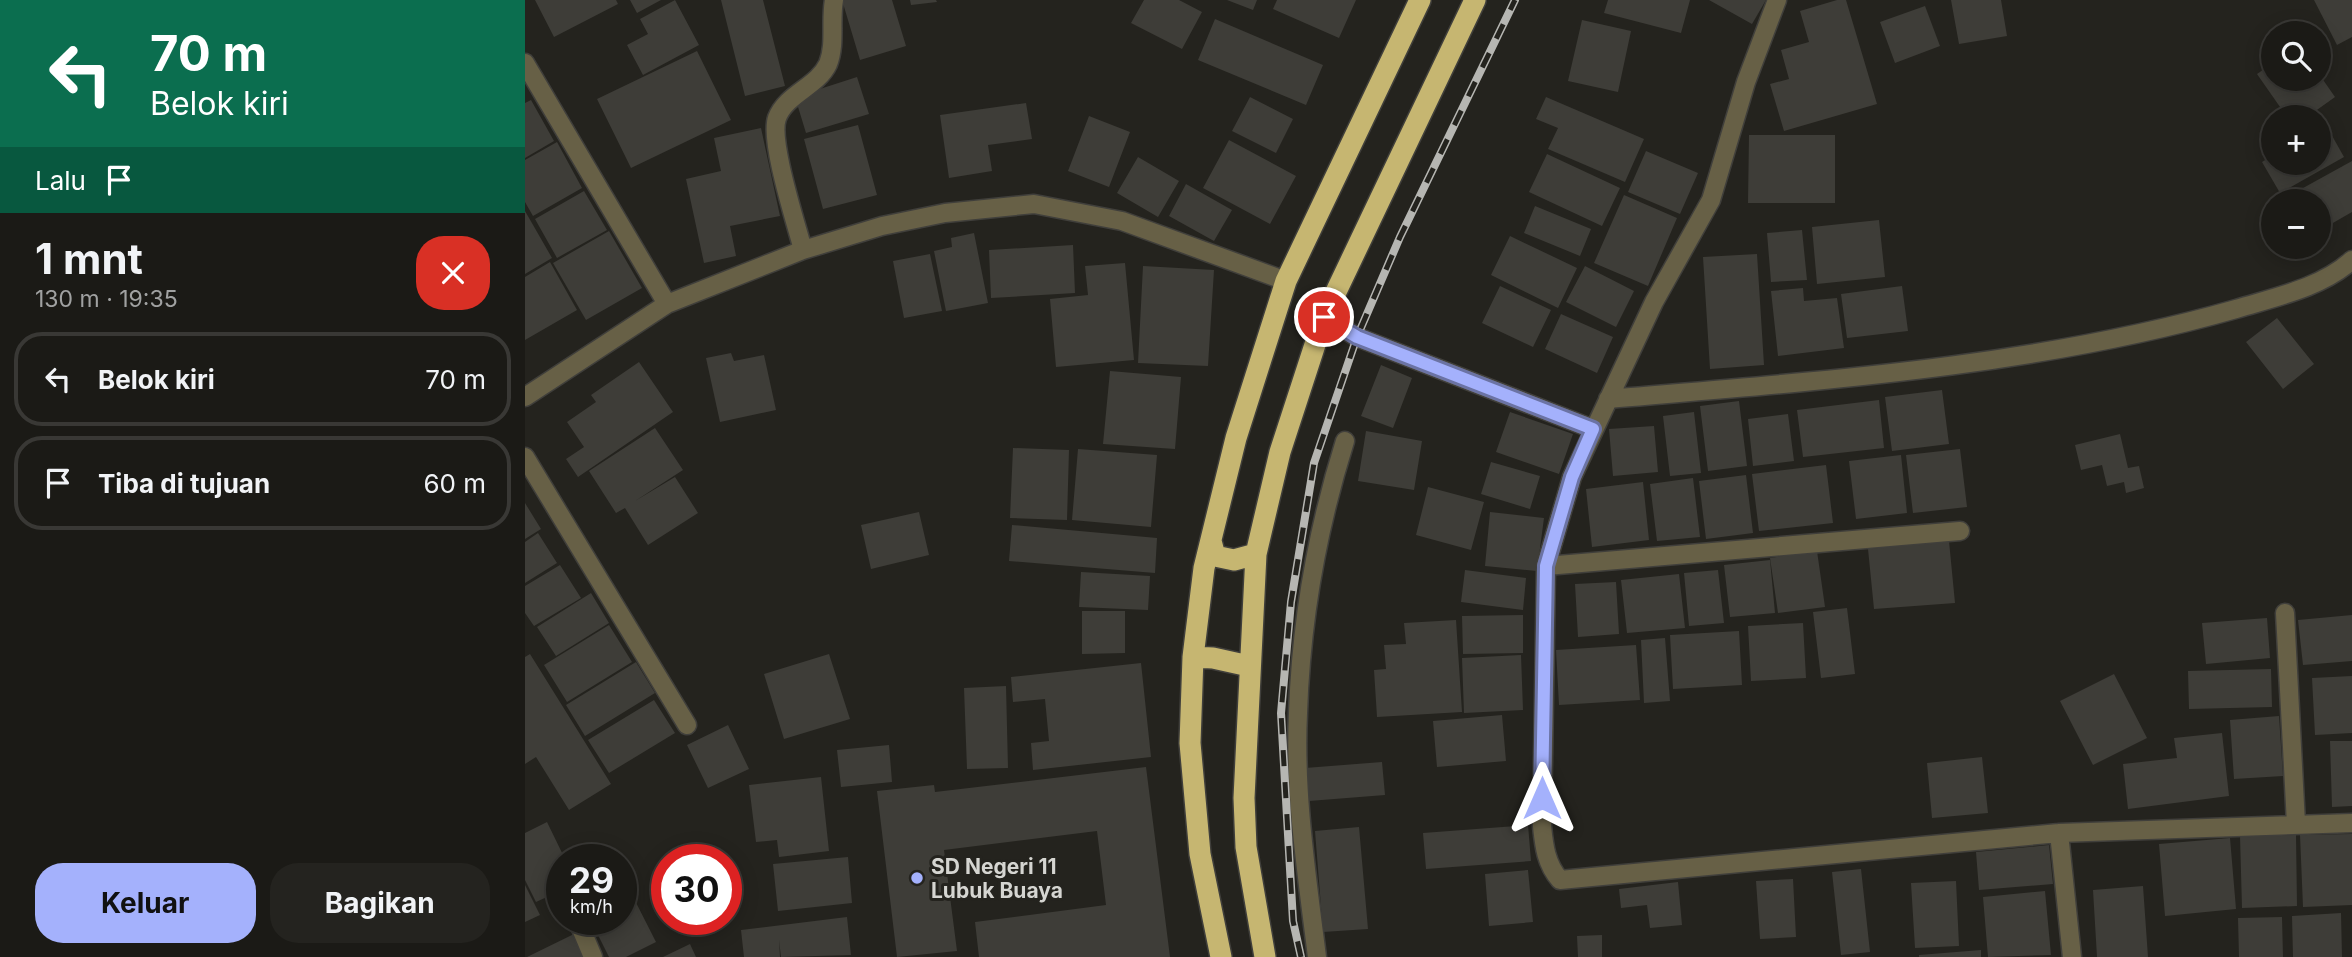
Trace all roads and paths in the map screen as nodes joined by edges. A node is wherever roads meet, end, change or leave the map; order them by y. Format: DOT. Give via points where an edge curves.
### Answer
graph roads {
  1 [pos="834,0"];
  2 [pos="1420,0"];
  3 [pos="1475,0"];
  4 [pos="1777,0"];
  5 [pos="525,63"];
  6 [pos="803,250"];
  7 [pos="2352,260"];
  8 [pos="1286,281"];
  9 [pos="667,304"];
  10 [pos="1324,317"];
  11 [pos="525,397"];
  12 [pos="1608,399"];
  13 [pos="1593,429"];
  14 [pos="1345,441"];
  15 [pos="525,457"];
  16 [pos="1960,531"];
  17 [pos="1211,541"];
  18 [pos="1256,554"];
  19 [pos="1546,566"];
  20 [pos="2285,613"];
  21 [pos="1193,657"];
  22 [pos="1249,666"];
  23 [pos="687,725"];
  24 [pos="2296,824"];
  25 [pos="2352,824"];
  26 [pos="2059,834"];
  27 [pos="584,935"];
  28 [pos="593,957"];
  29 [pos="1221,957"];
  30 [pos="1265,957"];
  31 [pos="1317,957"];
  32 [pos="2072,957"];
  1 -- 6 [label="street" via="827,65 777,117 775,137"];
  2 -- 8 [label="highway"];
  3 -- 10 [label="highway"];
  4 -- 12 [label="street" via="1746,82 1711,200 1654,302"];
  5 -- 9 [label="street"];
  6 -- 8 [label="street" via="945,212 1034,204 1122,221"];
  6 -- 9 [label="street"];
  7 -- 12 [label="street" via="2294,292 2204,318 1995,360"];
  8 -- 17 [label="highway" via="1250,389"];
  9 -- 11 [label="street"];
  10 -- 13 [label="street" via="1357,337"];
  10 -- 18 [label="highway" via="1280,452"];
  12 -- 13 [label="street"];
  13 -- 19 [label="street" via="1572,477"];
  14 -- 31 [label="street" via="1328,495 1305,608 1297,715 1301,825"];
  15 -- 23 [label="street"];
  16 -- 19 [label="street"];
  17 -- 18 [label="highway" via="1215,556 1234,560"];
  17 -- 21 [label="highway"];
  18 -- 22 [label="highway"];
  19 -- 26 [label="street" via="1542,826 1545,852 1560,880"];
  20 -- 24 [label="street"];
  21 -- 22 [label="highway"];
  21 -- 29 [label="highway" via="1193,791 1200,854"];
  22 -- 30 [label="highway" via="1244,798"];
  24 -- 25 [label="street"];
  24 -- 26 [label="street"];
  26 -- 32 [label="street"];
  27 -- 28 [label="street"];
}
